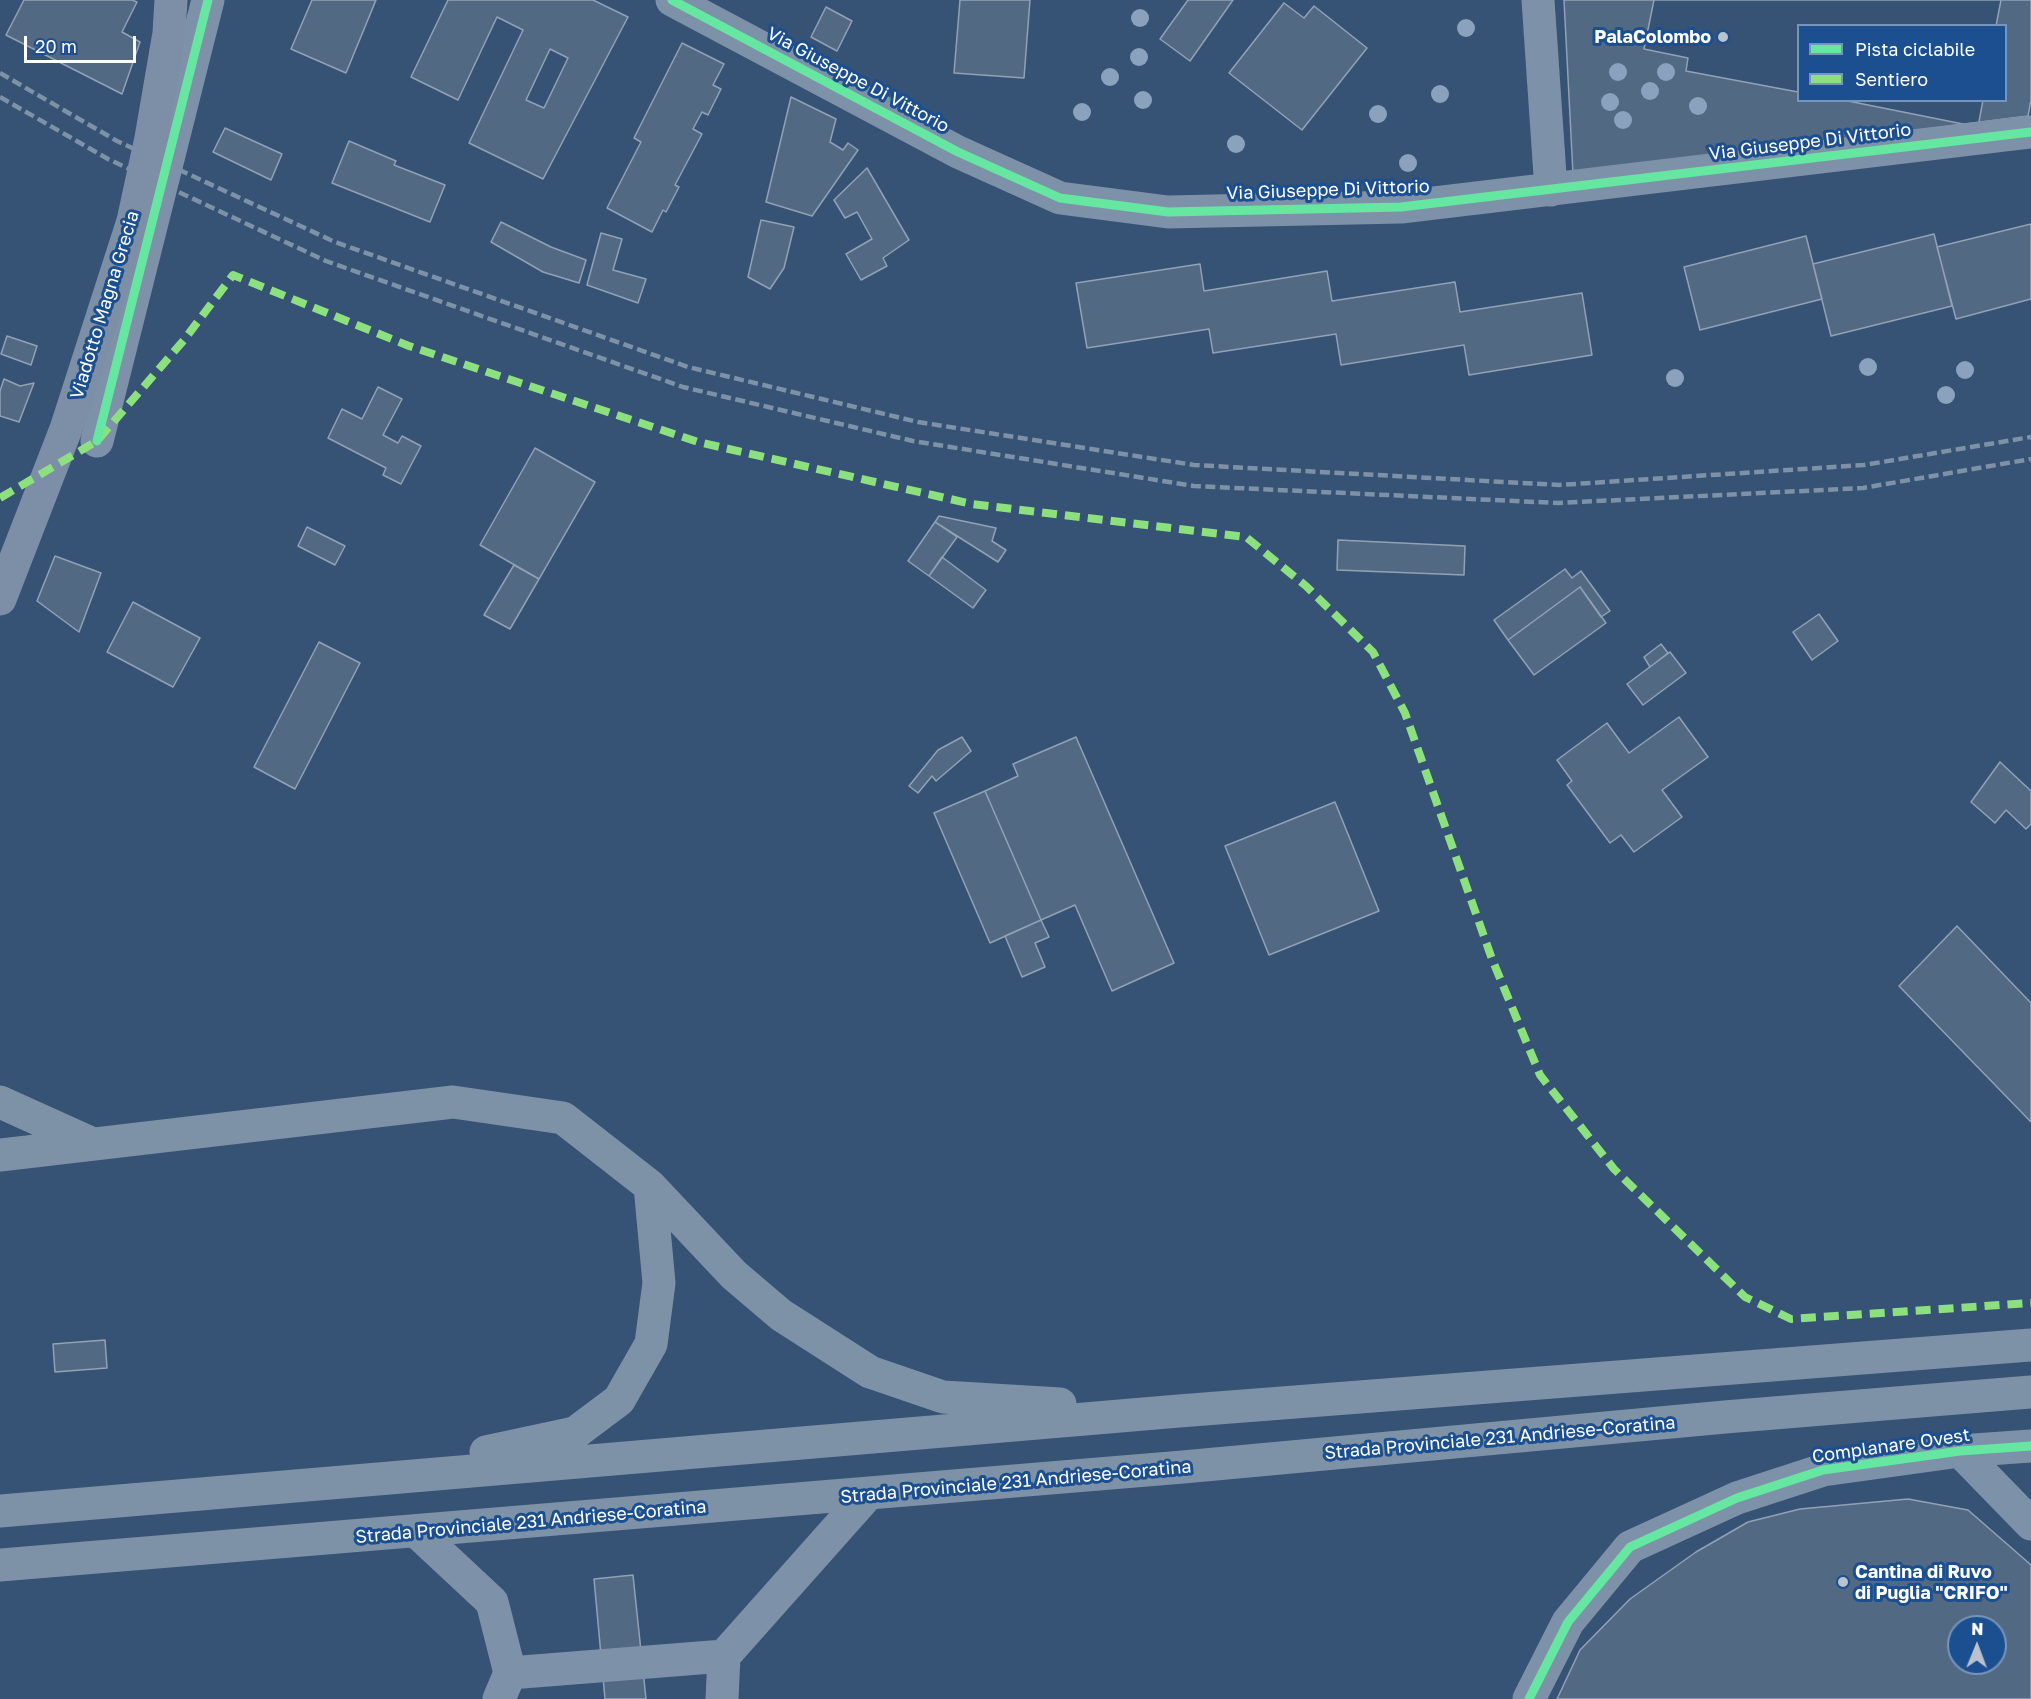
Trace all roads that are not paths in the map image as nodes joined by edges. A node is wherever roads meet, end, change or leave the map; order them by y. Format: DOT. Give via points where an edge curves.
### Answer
graph roads {
  1 [pos="171,0"];
  2 [pos="208,0"];
  3 [pos="672,0"];
  4 [pos="1538,0"];
  5 [pos="2031,132"];
  6 [pos="1551,190"];
  7 [pos="97,441"];
  8 [pos="0,599"];
  9 [pos="0,1102"];
  10 [pos="94,1145"];
  11 [pos="0,1155"];
  12 [pos="650,1186"];
  13 [pos="2031,1345"];
  14 [pos="2031,1392"];
  15 [pos="1179,1411"];
  16 [pos="2031,1446"];
  17 [pos="1960,1451"];
  18 [pos="342,1481"];
  19 [pos="868,1494"];
  20 [pos="0,1510"];
  21 [pos="2031,1524"];
  22 [pos="417,1532"];
  23 [pos="0,1565"];
  24 [pos="724,1656"];
  25 [pos="504,1686"];
  26 [pos="722,1699"];
  27 [pos="1529,1699"];
  1 -- 8 [label="main road, Viadotto Magna Grecia, bridge" via="169,33 133,221 66,429"];
  2 -- 7 [label="street"];
  3 -- 6 [label="street, Via Giuseppe Di Vittorio" via="958,152 1060,198 1168,212 1401,207"];
  4 -- 6 [label="street"];
  5 -- 6 [label="street, Via Giuseppe Di Vittorio"];
  9 -- 10 [label="highway"];
  10 -- 11 [label="highway"];
  10 -- 12 [label="highway" via="453,1102 563,1118"];
  12 -- 15 [label="highway" via="781,1315 870,1372 943,1397"];
  12 -- 18 [label="highway" via="659,1283 651,1344 619,1400 575,1433"];
  13 -- 15 [label="highway"];
  14 -- 19 [label="highway, Strada Provinciale 231 Andriese-Coratina"];
  15 -- 18 [label="highway"];
  16 -- 17 [label="street, Complanare Ovest"];
  17 -- 21 [label="street"];
  17 -- 27 [label="street, Complanare Ovest" via="1823,1470 1737,1498 1630,1547 1568,1622"];
  18 -- 20 [label="highway"];
  19 -- 22 [label="highway, Strada Provinciale 231 Andriese-Coratina"];
  19 -- 24 [label="street"];
  22 -- 23 [label="highway, Strada Provinciale 231 Andriese-Coratina"];
  22 -- 25 [label="street" via="492,1602"];
  24 -- 25 [label="street"];
  24 -- 26 [label="street"];
}
